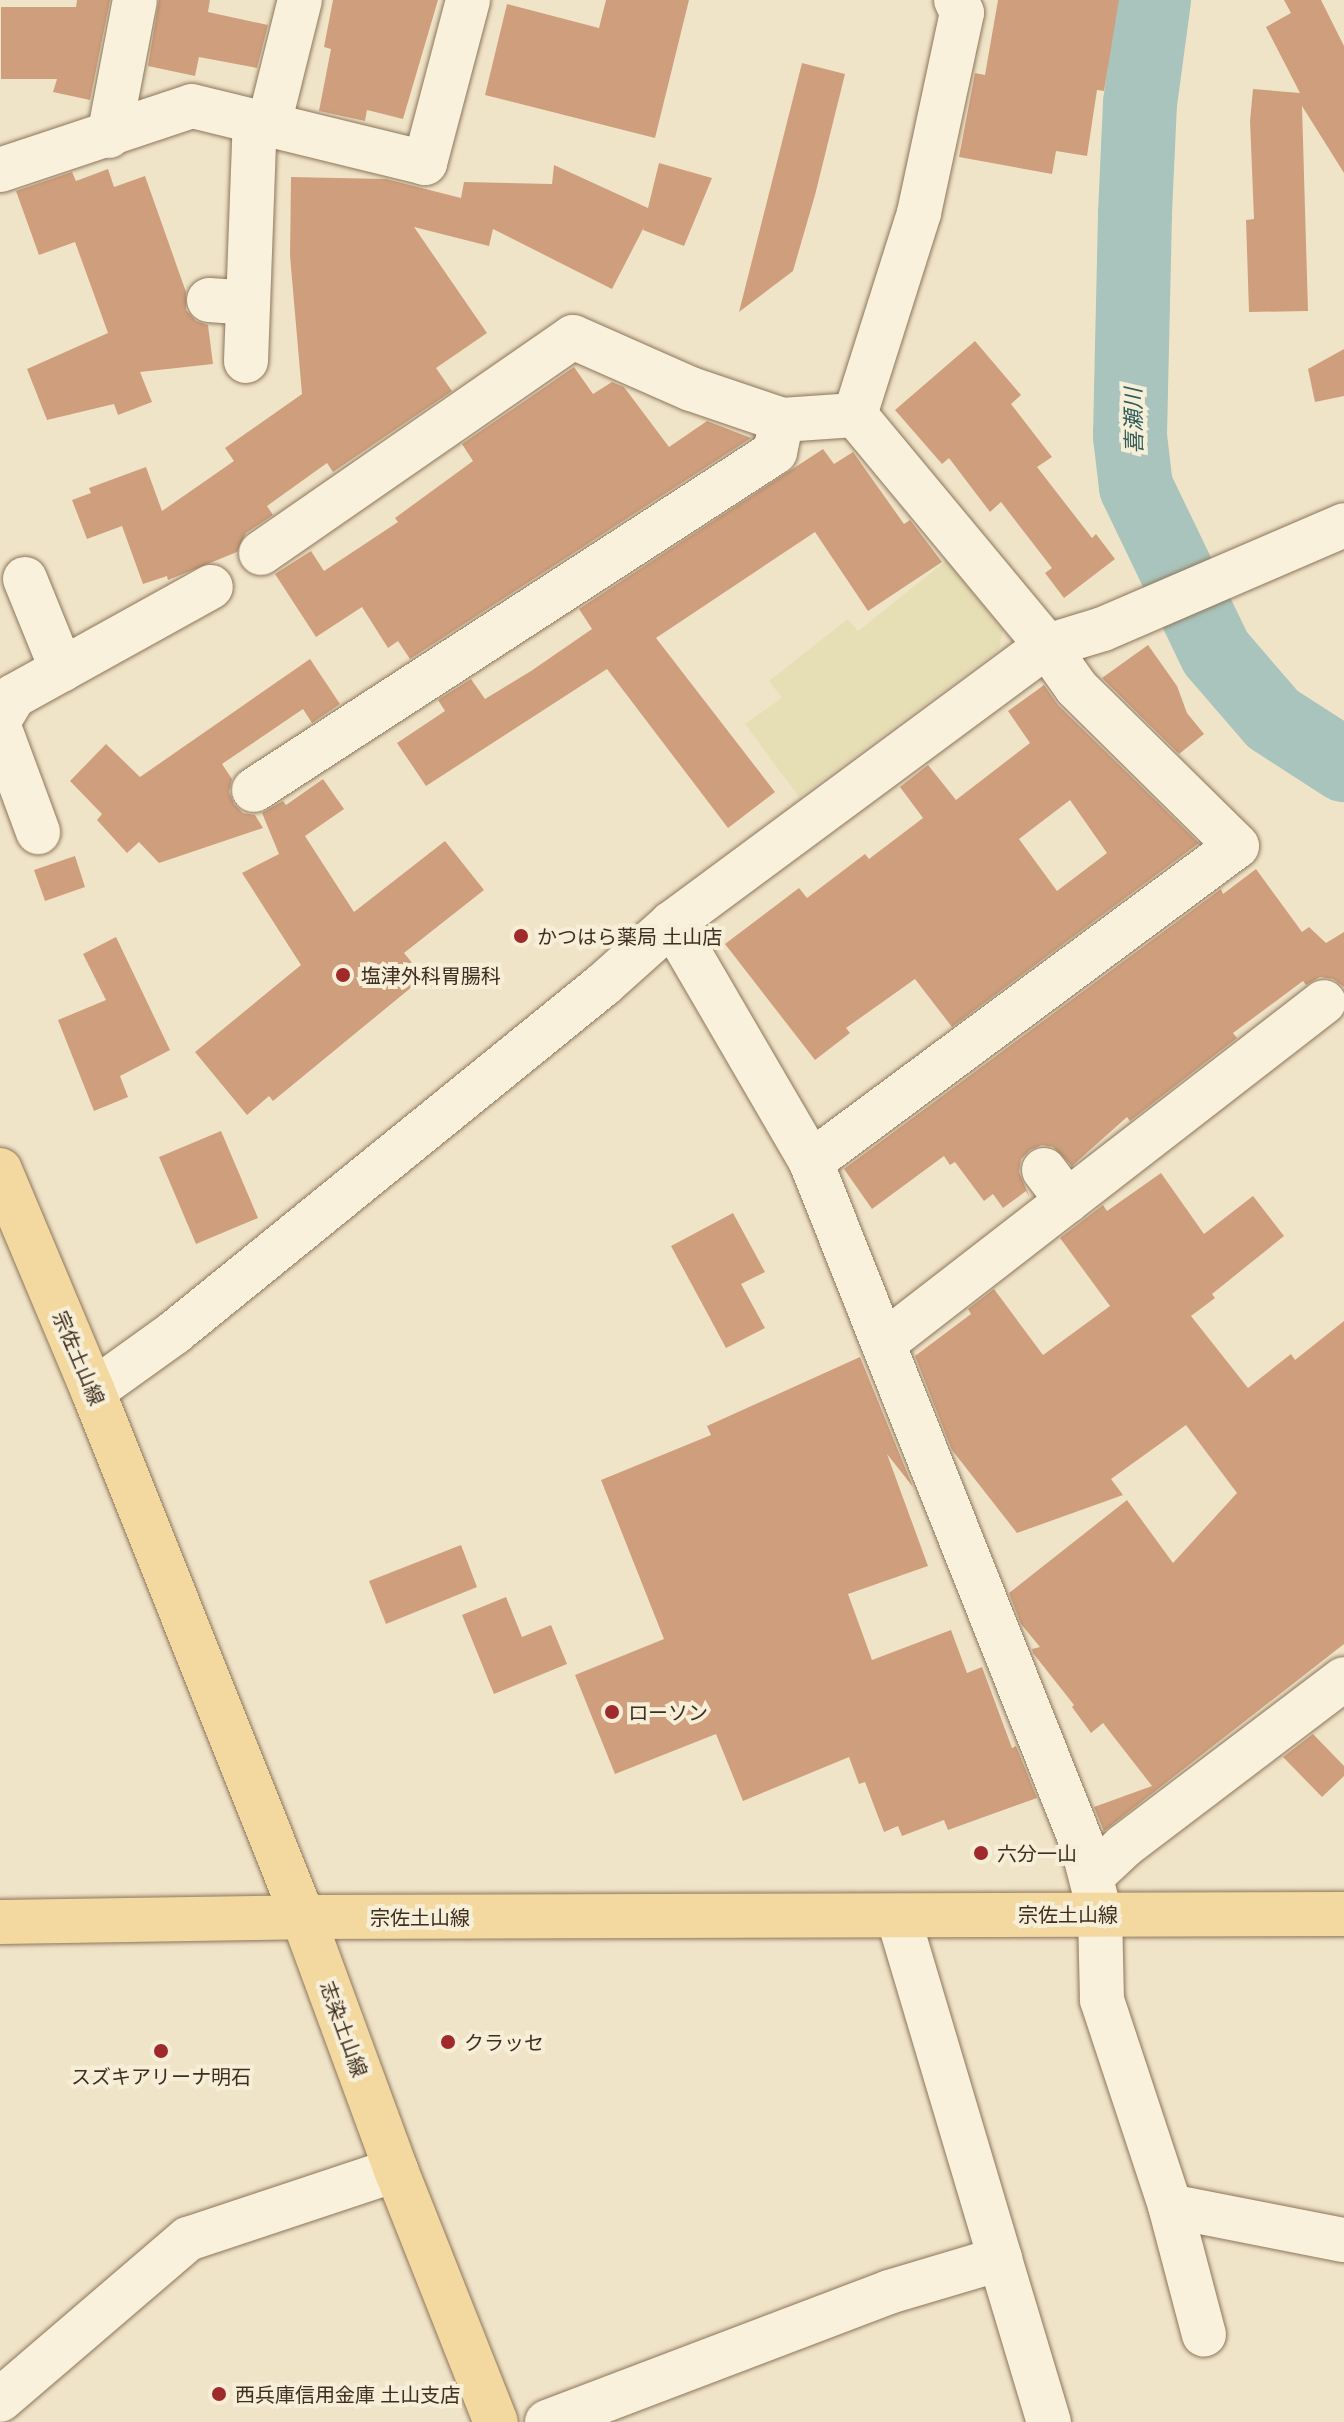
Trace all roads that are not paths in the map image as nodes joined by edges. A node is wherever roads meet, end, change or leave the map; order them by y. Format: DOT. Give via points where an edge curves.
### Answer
graph roads {
  1 [pos="135,0"];
  2 [pos="300,0"];
  3 [pos="468,0"];
  4 [pos="967,4"];
  5 [pos="262,123"];
  6 [pos="109,136"];
  7 [pos="0,170"];
  8 [pos="246,361"];
  9 [pos="855,415"];
  10 [pos="782,420"];
  11 [pos="1344,525"];
  12 [pos="261,553"];
  13 [pos="25,579"];
  14 [pos="211,587"];
  15 [pos="1047,646"];
  16 [pos="62,670"];
  17 [pos="4,702"];
  18 [pos="254,790"];
  19 [pos="38,832"];
  20 [pos="672,923"];
  21 [pos="1324,1002"];
  22 [pos="811,1162"];
  23 [pos="0,1170"];
  24 [pos="885,1342"];
  25 [pos="93,1391"];
  26 [pos="1344,1679"];
  27 [pos="1095,1895"];
  28 [pos="1344,1914"];
  29 [pos="898,1916"];
  30 [pos="303,1917"];
  31 [pos="0,1922"];
  32 [pos="396,2170"];
  33 [pos="1170,2206"];
  34 [pos="1344,2240"];
  35 [pos="1000,2259"];
  36 [pos="1204,2335"];
  37 [pos="0,2400"];
  38 [pos="496,2422"];
  39 [pos="547,2422"];
  40 [pos="1049,2422"];
  1 -- 6 [label="street"];
  2 -- 5 [label="street"];
  3 -- 5 [label="street" via="425,163"];
  4 -- 9 [label="street" via="919,213"];
  5 -- 6 [label="street" via="192,106"];
  5 -- 8 [label="street" via="229,301"];
  6 -- 7 [label="street"];
  9 -- 10 [label="street"];
  9 -- 15 [label="street"];
  10 -- 12 [label="street" via="691,389 573,337"];
  10 -- 18 [label="street" via="775,452 291,746"];
  11 -- 15 [label="street" via="1103,629"];
  13 -- 16 [label="street"];
  14 -- 16 [label="street"];
  15 -- 20 [label="street"];
  15 -- 22 [label="street" via="1123,738 1237,846"];
  16 -- 17 [label="street"];
  17 -- 19 [label="street"];
  20 -- 22 [label="street"];
  20 -- 25 [label="street" via="187,1322"];
  21 -- 24 [label="street" via="1227,1056 1056,1185"];
  22 -- 24 [label="street"];
  23 -- 25 [label="main road, 宗佐土山線"];
  24 -- 27 [label="street" via="1082,1844"];
  25 -- 30 [label="main road, 宗佐土山線"];
  26 -- 27 [label="street" via="1124,1846"];
  27 -- 28 [label="main road, 宗佐土山線"];
  27 -- 29 [label="main road, 宗佐土山線"];
  27 -- 33 [label="street" via="1102,2000"];
  29 -- 30 [label="main road, 宗佐土山線"];
  29 -- 35 [label="street"];
  30 -- 31 [label="main road"];
  30 -- 32 [label="main road, 志染土山線"];
  32 -- 37 [label="street" via="188,2239"];
  32 -- 38 [label="main road, 志染土山線"];
  33 -- 34 [label="street"];
  33 -- 36 [label="street"];
  35 -- 39 [label="street" via="889,2292"];
  35 -- 40 [label="street"];
}
